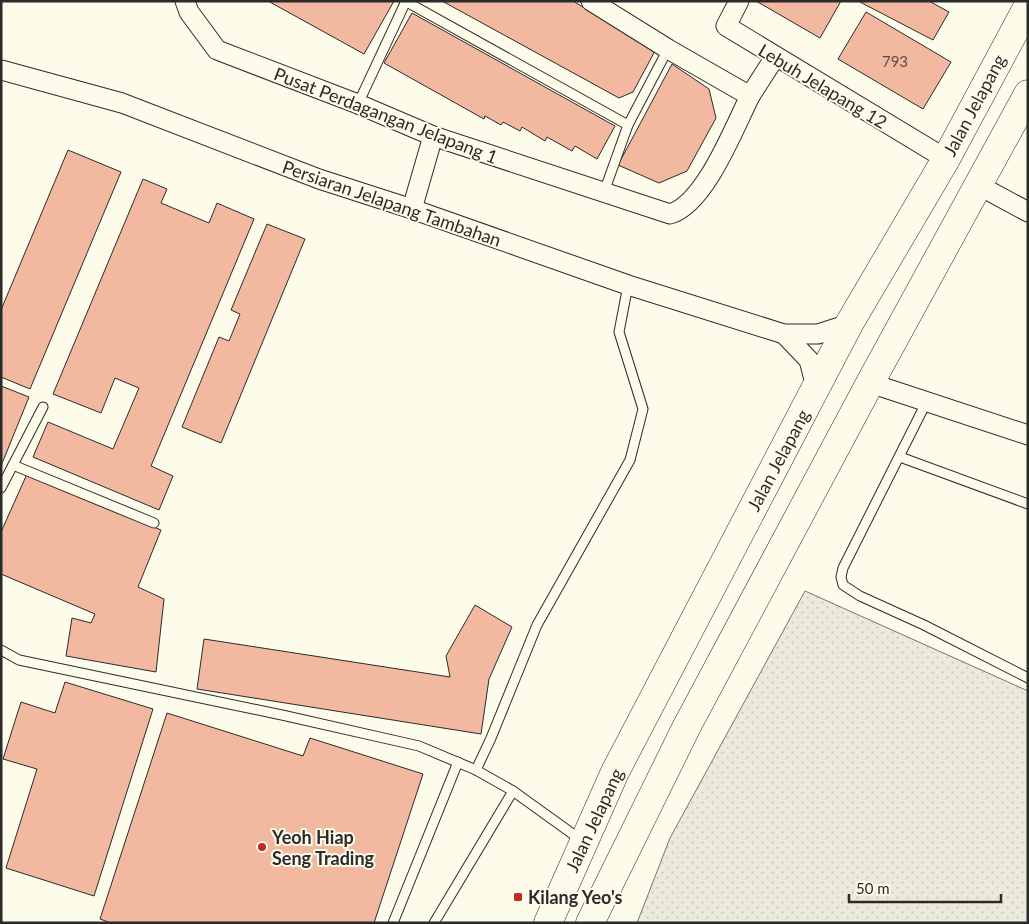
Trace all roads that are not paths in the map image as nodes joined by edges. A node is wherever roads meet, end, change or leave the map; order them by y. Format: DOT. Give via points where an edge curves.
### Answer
graph roads {
  1 [pos="185,1"];
  2 [pos="406,1"];
  3 [pos="591,1"];
  4 [pos="739,1"];
  5 [pos="1028,6"];
  6 [pos="668,49"];
  7 [pos="775,56"];
  8 [pos="1,70"];
  9 [pos="1028,94"];
  10 [pos="750,96"];
  11 [pos="358,104"];
  12 [pos="628,125"];
  13 [pos="433,136"];
  14 [pos="946,159"];
  15 [pos="978,185"];
  16 [pos="604,192"];
  17 [pos="412,209"];
  18 [pos="1028,212"];
  19 [pos="628,285"];
  20 [pos="849,324"];
  21 [pos="784,334"];
  22 [pos="870,383"];
  23 [pos="816,387"];
  24 [pos="927,401"];
  25 [pos="43,407"];
  26 [pos="1028,435"];
  27 [pos="900,457"];
  28 [pos="13,465"];
  29 [pos="1,488"];
  30 [pos="1028,504"];
  31 [pos="154,523"];
  32 [pos="1,650"];
  33 [pos="1028,678"];
  34 [pos="458,762"];
  35 [pos="476,770"];
  36 [pos="512,792"];
  37 [pos="583,841"];
  38 [pos="393,923"];
  39 [pos="434,923"];
  40 [pos="548,923"];
  41 [pos="590,923"];
  1 -- 11 [label="street, Pusat Perdagangan Jelapang 1" via="189,12 217,50"];
  2 -- 11 [label="lane"];
  2 -- 12 [label="lane"];
  3 -- 6 [label="street"];
  4 -- 7 [label="street, Lebuh Jelapang 12" via="726,26"];
  5 -- 14 [label="main road, Jalan Jelapang"];
  6 -- 10 [label="street"];
  6 -- 12 [label="lane"];
  7 -- 10 [label="street"];
  7 -- 14 [label="street, Lebuh Jelapang 12"];
  8 -- 17 [label="street, Persiaran Jelapang Tambahan" via="122,103 320,179"];
  9 -- 15 [label="main road"];
  10 -- 16 [label="street, Pusat Perdagangan Jelapang 1" via="711,175 678,211 670,214"];
  11 -- 13 [label="street, Pusat Perdagangan Jelapang 1"];
  12 -- 16 [label="lane"];
  13 -- 16 [label="street, Pusat Perdagangan Jelapang 1"];
  13 -- 17 [label="street"];
  14 -- 20 [label="main road, Jalan Jelapang"];
  15 -- 18 [label="street"];
  15 -- 22 [label="main road"];
  17 -- 19 [label="street, Persiaran Jelapang Tambahan"];
  19 -- 21 [label="street, Persiaran Jelapang Tambahan"];
  19 -- 35 [label="lane" via="619,332 643,409 630,460 537,625"];
  20 -- 21 [label="street, Persiaran Jelapang Tambahan" via="818,334"];
  20 -- 23 [label="main road, Jalan Jelapang"];
  21 -- 23 [label="street, Persiaran Jelapang Tambahan" via="810,360"];
  22 -- 24 [label="street"];
  22 -- 41 [label="main road" via="687,726"];
  23 -- 37 [label="main road, Jalan Jelapang" via="615,772"];
  24 -- 26 [label="street"];
  24 -- 27 [label="lane"];
  25 -- 28 [label="lane"];
  27 -- 30 [label="lane"];
  27 -- 33 [label="lane" via="843,568 843,585"];
  28 -- 29 [label="lane"];
  28 -- 31 [label="lane"];
  32 -- 34 [label="lane" via="19,660 419,746"];
  34 -- 35 [label="lane"];
  34 -- 38 [label="lane"];
  35 -- 36 [label="lane"];
  36 -- 37 [label="lane"];
  36 -- 39 [label="lane"];
  37 -- 40 [label="main road, Jalan Jelapang"];
}
